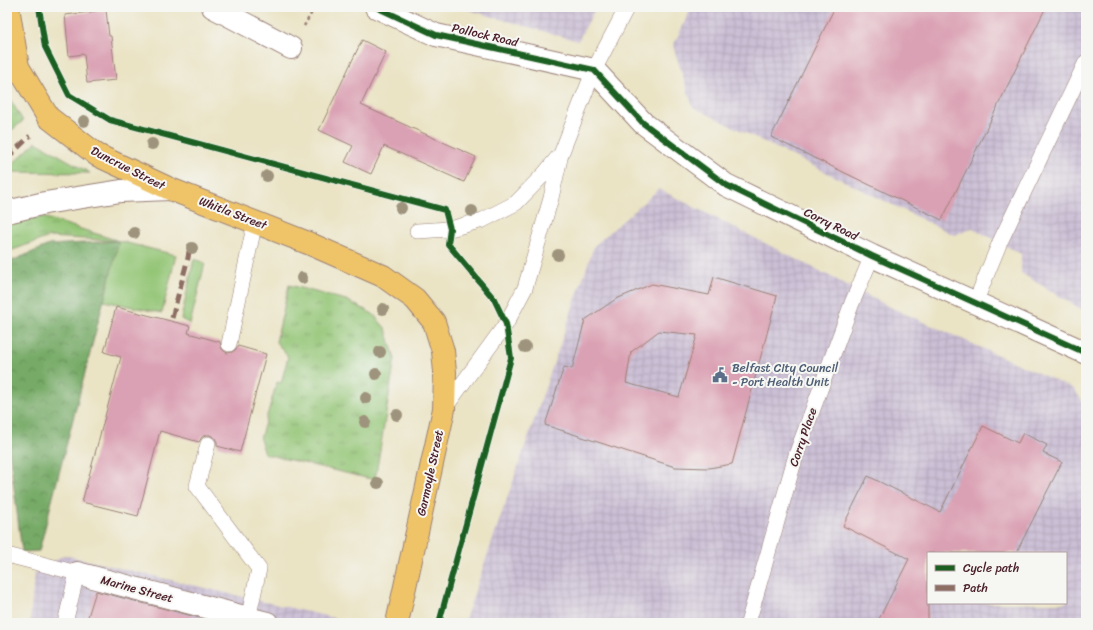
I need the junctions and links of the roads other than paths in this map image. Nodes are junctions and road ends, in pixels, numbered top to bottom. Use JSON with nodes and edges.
{"nodes":[{"id":1,"x":8,"y":7,"type":"edge"},
{"id":2,"x":213,"y":7,"type":"edge"},
{"id":3,"x":376,"y":7,"type":"edge"},
{"id":4,"x":627,"y":7,"type":"edge"},
{"id":5,"x":291,"y":48,"type":"dead end"},
{"id":6,"x":1086,"y":62,"type":"edge"},
{"id":7,"x":594,"y":70,"type":"junction"},
{"id":8,"x":561,"y":154,"type":"junction"},
{"id":9,"x":170,"y":189,"type":"junction"},
{"id":10,"x":7,"y":212,"type":"edge"},
{"id":11,"x":255,"y":222,"type":"junction"},
{"id":12,"x":416,"y":231,"type":"dead end"},
{"id":13,"x":872,"y":256,"type":"junction"},
{"id":14,"x":975,"y":303,"type":"junction"},
{"id":15,"x":434,"y":322,"type":"joint"},
{"id":16,"x":229,"y":344,"type":"dead end"},
{"id":17,"x":1086,"y":353,"type":"edge"},
{"id":18,"x":444,"y":409,"type":"junction"},
{"id":19,"x":208,"y":444,"type":"dead end"},
{"id":20,"x":7,"y":555,"type":"edge"},
{"id":21,"x":77,"y":573,"type":"junction"},
{"id":22,"x":257,"y":621,"type":"edge"},
{"id":23,"x":65,"y":623,"type":"edge"},
{"id":24,"x":397,"y":623,"type":"edge"},
{"id":25,"x":748,"y":623,"type":"edge"}],
"edges":[{"from":1,"to":9,"type":"main road","name":"Duncrue Street"},
{"from":2,"to":5,"type":"street"},
{"from":3,"to":7,"type":"street","name":"Pollock Road"},
{"from":4,"to":7,"type":"lane"},
{"from":6,"to":14,"type":"lane"},
{"from":7,"to":8,"type":"lane"},
{"from":7,"to":13,"type":"street","name":"Corry Road"},
{"from":8,"to":12,"type":"lane"},
{"from":8,"to":18,"type":"lane"},
{"from":9,"to":10,"type":"street","name":"Whitla Street"},
{"from":9,"to":11,"type":"main road","name":"Whitla Street"},
{"from":11,"to":15,"type":"main road","name":"Whitla Street"},
{"from":11,"to":16,"type":"lane"},
{"from":13,"to":14,"type":"street","name":"Corry Road"},
{"from":13,"to":25,"type":"lane","name":"Corry Place"},
{"from":14,"to":17,"type":"street","name":"Corry Road"},
{"from":15,"to":18,"type":"main road","name":"Garmoyle Street"},
{"from":18,"to":24,"type":"main road","name":"Garmoyle Street"},
{"from":19,"to":22,"type":"lane"},
{"from":20,"to":21,"type":"lane","name":"Marine Street"},
{"from":21,"to":22,"type":"street","name":"Marine Street"},
{"from":21,"to":23,"type":"lane"}]}
